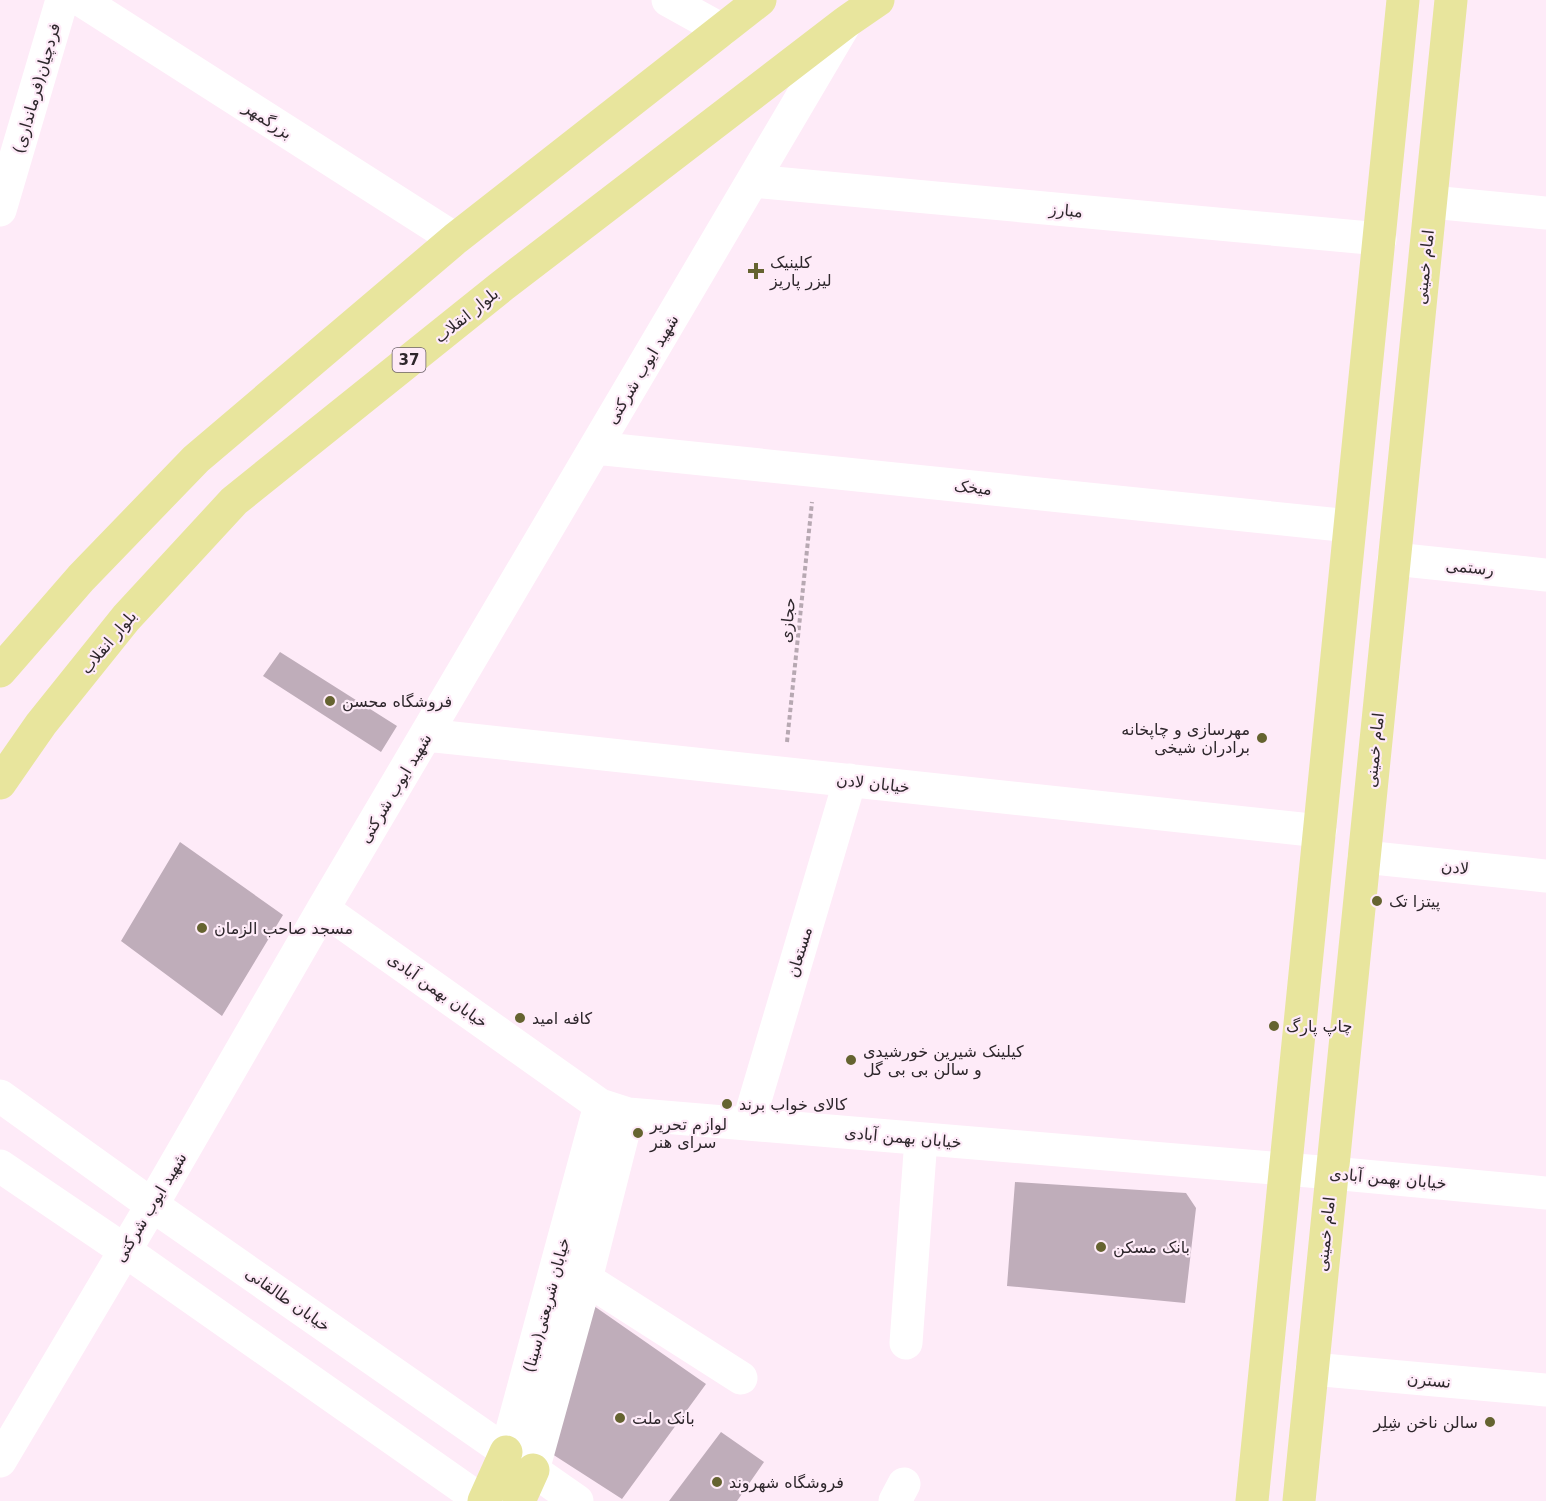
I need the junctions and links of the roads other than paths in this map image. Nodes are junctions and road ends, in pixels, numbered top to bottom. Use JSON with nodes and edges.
{"nodes":[{"id":1,"x":62,"y":0,"type":"edge"},
{"id":2,"x":81,"y":0,"type":"edge"},
{"id":3,"x":760,"y":0,"type":"edge"},
{"id":4,"x":878,"y":0,"type":"edge"},
{"id":5,"x":1403,"y":0,"type":"edge"},
{"id":6,"x":1451,"y":0,"type":"edge"},
{"id":7,"x":689,"y":8,"type":"edge"},
{"id":8,"x":846,"y":22,"type":"junction"},
{"id":9,"x":753,"y":181,"type":"junction"},
{"id":10,"x":1431,"y":202,"type":"junction"},
{"id":11,"x":0,"y":210,"type":"edge"},
{"id":12,"x":1546,"y":213,"type":"edge"},
{"id":13,"x":455,"y":239,"type":"junction"},
{"id":14,"x":1380,"y":239,"type":"junction"},
{"id":15,"x":595,"y":447,"type":"junction"},
{"id":16,"x":1350,"y":526,"type":"junction"},
{"id":17,"x":1394,"y":559,"type":"junction"},
{"id":18,"x":1546,"y":575,"type":"edge"},
{"id":19,"x":0,"y":670,"type":"edge"},
{"id":20,"x":426,"y":735,"type":"junction"},
{"id":21,"x":850,"y":780,"type":"junction"},
{"id":22,"x":0,"y":783,"type":"edge"},
{"id":23,"x":1320,"y":831,"type":"junction"},
{"id":24,"x":1364,"y":857,"type":"junction"},
{"id":25,"x":1546,"y":876,"type":"edge"},
{"id":26,"x":323,"y":909,"type":"junction"},
{"id":27,"x":0,"y":1096,"type":"edge"},
{"id":28,"x":614,"y":1110,"type":"junction"},
{"id":29,"x":748,"y":1124,"type":"junction"},
{"id":30,"x":921,"y":1139,"type":"junction"},
{"id":31,"x":0,"y":1166,"type":"edge"},
{"id":32,"x":1286,"y":1170,"type":"junction"},
{"id":33,"x":1332,"y":1173,"type":"junction"},
{"id":34,"x":1546,"y":1193,"type":"edge"},
{"id":35,"x":152,"y":1205,"type":"junction"},
{"id":36,"x":124,"y":1250,"type":"junction"},
{"id":37,"x":586,"y":1279,"type":"junction"},
{"id":38,"x":906,"y":1343,"type":"dead end"},
{"id":39,"x":1312,"y":1370,"type":"junction"},
{"id":40,"x":741,"y":1378,"type":"dead end"},
{"id":41,"x":1546,"y":1390,"type":"edge"},
{"id":42,"x":0,"y":1461,"type":"edge"},
{"id":43,"x":519,"y":1461,"type":"junction"},
{"id":44,"x":483,"y":1501,"type":"edge"},
{"id":45,"x":519,"y":1501,"type":"edge"},
{"id":46,"x":577,"y":1501,"type":"edge"},
{"id":47,"x":1252,"y":1501,"type":"edge"},
{"id":48,"x":1299,"y":1501,"type":"edge"}],
"edges":[{"from":1,"to":11,"type":"street","name":"فردچیان(فرمانداری)"},
{"from":2,"to":13,"type":"street","name":"بزرگمهر"},
{"from":3,"to":7,"type":"main road"},
{"from":4,"to":8,"type":"main road","name":"بلوار انقلاب","number":"37"},
{"from":5,"to":14,"type":"main road"},
{"from":6,"to":10,"type":"main road","name":"امام خمینی"},
{"from":7,"to":13,"type":"main road"},
{"from":8,"to":9,"type":"street","name":"شهید ایوب شرکتی"},
{"from":8,"to":22,"type":"main road","name":"بلوار انقلاب","number":"37"},
{"from":9,"to":14,"type":"street","name":"مبارز"},
{"from":9,"to":15,"type":"street","name":"شهید ایوب شرکتی"},
{"from":10,"to":12,"type":"street"},
{"from":10,"to":17,"type":"main road","name":"امام خمینی"},
{"from":13,"to":19,"type":"main road"},
{"from":14,"to":16,"type":"main road"},
{"from":15,"to":16,"type":"street","name":"میخک"},
{"from":15,"to":20,"type":"street","name":"شهید ایوب شرکتی"},
{"from":16,"to":23,"type":"main road"},
{"from":17,"to":18,"type":"street","name":"رستمی"},
{"from":17,"to":24,"type":"main road","name":"امام خمینی"},
{"from":20,"to":21,"type":"street","name":"خیابان لادن"},
{"from":20,"to":26,"type":"street","name":"شهید ایوب شرکتی"},
{"from":21,"to":23,"type":"street","name":"خیابان لادن"},
{"from":21,"to":29,"type":"street","name":"مستعان"},
{"from":23,"to":32,"type":"main road"},
{"from":24,"to":25,"type":"street","name":"لادن"},
{"from":24,"to":33,"type":"main road","name":"امام خمینی"},
{"from":26,"to":28,"type":"street","name":"خیابان بهمن آبادی"},
{"from":26,"to":35,"type":"street","name":"شهید ایوب شرکتی"},
{"from":27,"to":35,"type":"street","name":"خیابان طالقانی"},
{"from":28,"to":29,"type":"street","name":"خیابان بهمن آبادی"},
{"from":28,"to":37,"type":"street","name":"خیابان شریعتی(سینا)"},
{"from":28,"to":43,"type":"street","name":"خیابان شریعتی(سینا)"},
{"from":29,"to":30,"type":"street","name":"خیابان بهمن آبادی"},
{"from":30,"to":32,"type":"street","name":"خیابان بهمن آبادی"},
{"from":30,"to":38,"type":"street"},
{"from":31,"to":36,"type":"street"},
{"from":32,"to":33,"type":"street","name":"خیابان بهمن آبادی"},
{"from":32,"to":47,"type":"main road"},
{"from":33,"to":34,"type":"street","name":"خیابان بهمن آبادی"},
{"from":33,"to":39,"type":"main road","name":"امام خمینی"},
{"from":35,"to":36,"type":"street","name":"شهید ایوب شرکتی"},
{"from":35,"to":43,"type":"street","name":"خیابان طالقانی"},
{"from":36,"to":42,"type":"street","name":"شهید ایوب شرکتی"},
{"from":36,"to":44,"type":"street"},
{"from":37,"to":40,"type":"street"},
{"from":37,"to":43,"type":"street","name":"خیابان شریعتی(سینا)"},
{"from":39,"to":41,"type":"street","name":"نسترن"},
{"from":39,"to":48,"type":"main road","name":"امام خمینی"},
{"from":43,"to":44,"type":"main road","name":"خیابان شریعتی(سینا)"},
{"from":43,"to":45,"type":"main road","name":"خیابان شریعتی(سینا)"},
{"from":43,"to":46,"type":"street","name":"خیابان طالقانی"}]}
